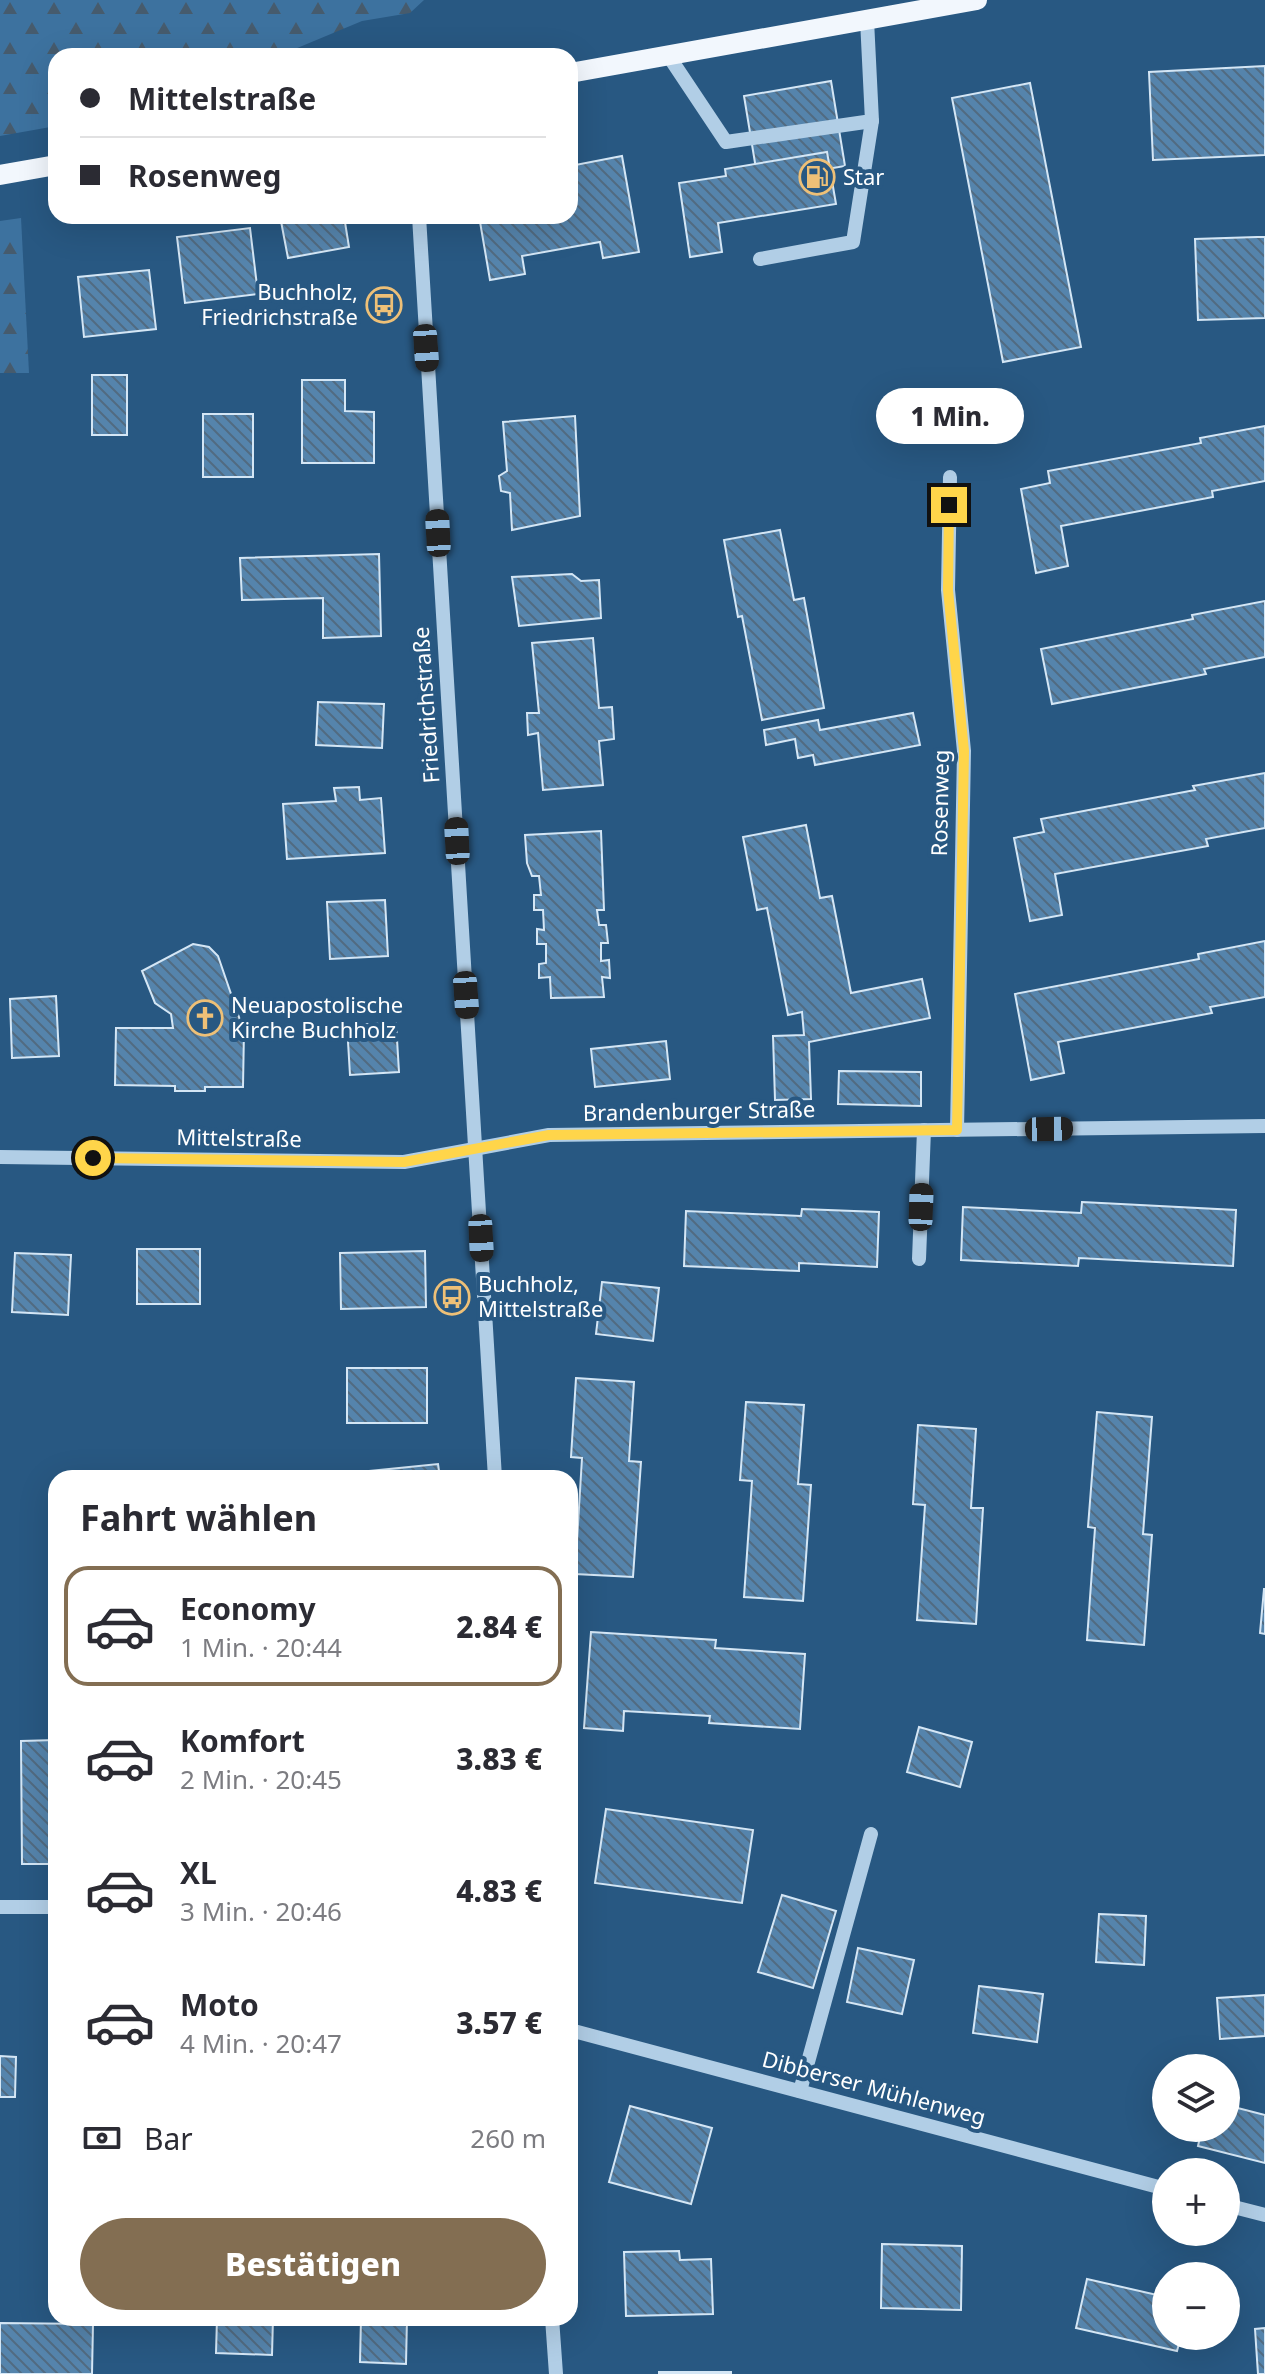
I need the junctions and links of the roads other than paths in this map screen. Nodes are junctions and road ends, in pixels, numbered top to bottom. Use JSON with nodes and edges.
{"nodes":[{"id":1,"x":977,"y":0,"type":"edge"},
{"id":2,"x":904,"y":6,"type":"edge"},
{"id":3,"x":867,"y":20,"type":"junction"},
{"id":4,"x":668,"y":55,"type":"junction"},
{"id":5,"x":578,"y":72,"type":"edge"},
{"id":6,"x":872,"y":121,"type":"junction"},
{"id":7,"x":48,"y":166,"type":"edge"},
{"id":8,"x":0,"y":175,"type":"edge"},
{"id":9,"x":419,"y":224,"type":"edge"},
{"id":10,"x":760,"y":259,"type":"dead end"},
{"id":11,"x":950,"y":477,"type":"dead end"},
{"id":12,"x":1265,"y":1126,"type":"edge"},
{"id":13,"x":924,"y":1130,"type":"junction"},
{"id":14,"x":957,"y":1130,"type":"junction"},
{"id":15,"x":476,"y":1149,"type":"junction"},
{"id":16,"x":0,"y":1157,"type":"edge"},
{"id":17,"x":919,"y":1259,"type":"dead end"},
{"id":18,"x":495,"y":1470,"type":"edge"},
{"id":19,"x":871,"y":1834,"type":"dead end"},
{"id":20,"x":0,"y":1907,"type":"edge"},
{"id":21,"x":48,"y":1907,"type":"edge"},
{"id":22,"x":578,"y":2032,"type":"edge"},
{"id":23,"x":800,"y":2091,"type":"junction"},
{"id":24,"x":1152,"y":2185,"type":"edge"},
{"id":25,"x":1240,"y":2209,"type":"edge"},
{"id":26,"x":1265,"y":2215,"type":"edge"},
{"id":27,"x":553,"y":2326,"type":"edge"},
{"id":28,"x":556,"y":2374,"type":"edge"}],
"edges":[{"from":1,"to":2,"type":"main road"},
{"from":2,"to":3,"type":"main road"},
{"from":3,"to":4,"type":"main road"},
{"from":3,"to":6,"type":"street"},
{"from":4,"to":5,"type":"main road"},
{"from":4,"to":6,"type":"street"},
{"from":6,"to":10,"type":"street"},
{"from":7,"to":8,"type":"main road"},
{"from":9,"to":15,"type":"street","name":"Friedrichstraße"},
{"from":11,"to":14,"type":"street","name":"Rosenweg"},
{"from":12,"to":14,"type":"street","name":"Brandenburger Straße"},
{"from":13,"to":14,"type":"street","name":"Brandenburger Straße"},
{"from":13,"to":15,"type":"street","name":"Brandenburger Straße"},
{"from":13,"to":17,"type":"street"},
{"from":15,"to":16,"type":"street","name":"Mittelstraße"},
{"from":15,"to":18,"type":"street","name":"Friedrichstraße"},
{"from":19,"to":23,"type":"street"},
{"from":20,"to":21,"type":"street"},
{"from":22,"to":23,"type":"street","name":"Dibberser Mühlenweg"},
{"from":23,"to":24,"type":"street","name":"Dibberser Mühlenweg"},
{"from":25,"to":26,"type":"street"},
{"from":27,"to":28,"type":"street"}]}
